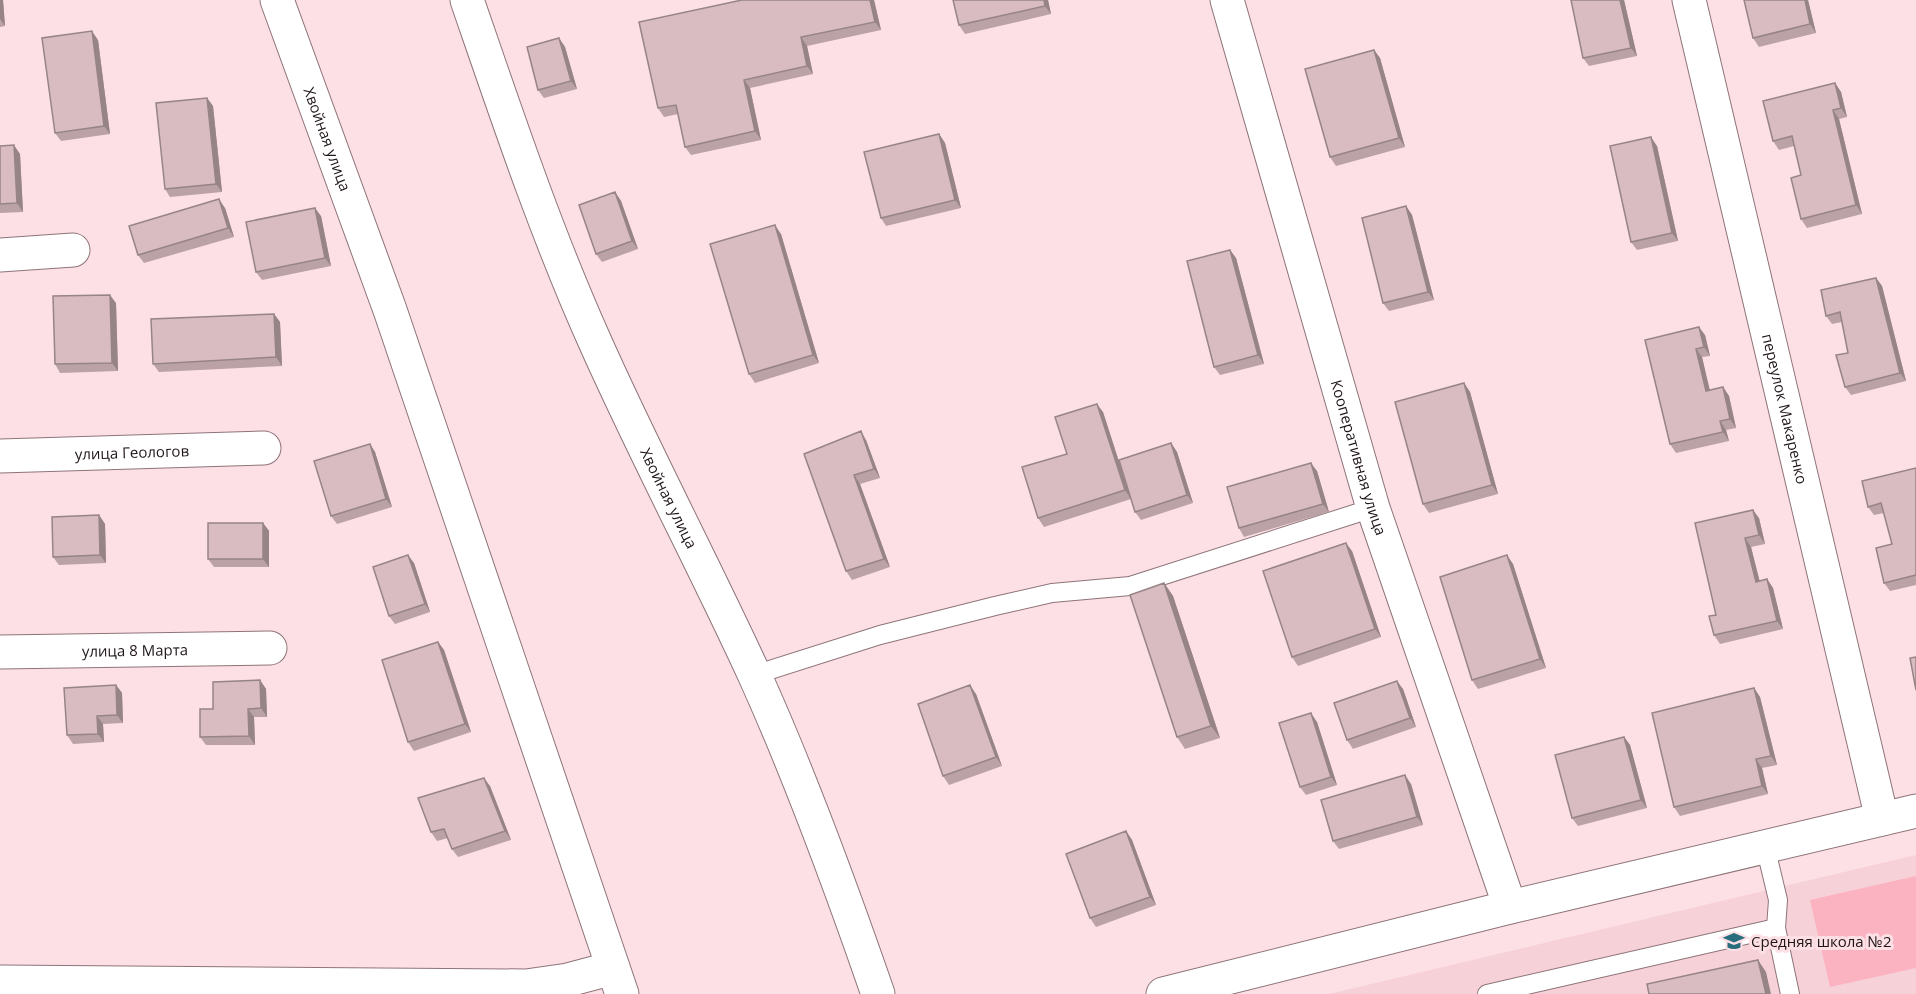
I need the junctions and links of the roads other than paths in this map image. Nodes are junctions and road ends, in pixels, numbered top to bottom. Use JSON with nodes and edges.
{"nodes":[{"id":1,"x":277,"y":0,"type":"edge"},
{"id":2,"x":467,"y":0,"type":"edge"},
{"id":3,"x":1227,"y":0,"type":"edge"},
{"id":4,"x":1689,"y":0,"type":"edge"},
{"id":5,"x":73,"y":250,"type":"dead end"},
{"id":6,"x":0,"y":255,"type":"edge"},
{"id":7,"x":264,"y":448,"type":"dead end"},
{"id":8,"x":0,"y":456,"type":"edge"},
{"id":9,"x":1373,"y":508,"type":"junction"},
{"id":10,"x":270,"y":648,"type":"dead end"},
{"id":11,"x":0,"y":652,"type":"edge"},
{"id":12,"x":754,"y":675,"type":"junction"},
{"id":13,"x":1916,"y":811,"type":"edge"},
{"id":14,"x":1882,"y":819,"type":"junction"},
{"id":15,"x":1765,"y":846,"type":"junction"},
{"id":16,"x":1510,"y":907,"type":"junction"},
{"id":17,"x":1776,"y":928,"type":"junction"},
{"id":18,"x":617,"y":981,"type":"edge"},
{"id":19,"x":0,"y":982,"type":"edge"},
{"id":20,"x":878,"y":994,"type":"edge"},
{"id":21,"x":1163,"y":994,"type":"edge"},
{"id":22,"x":1487,"y":994,"type":"edge"},
{"id":23,"x":1790,"y":994,"type":"edge"}],
"edges":[{"from":1,"to":18,"type":"street","name":"Хвойная улица"},
{"from":2,"to":12,"type":"street","name":"Хвойная улица"},
{"from":3,"to":9,"type":"street","name":"Кооперативная улица"},
{"from":4,"to":14,"type":"street","name":"переулок Макаренко"},
{"from":5,"to":6,"type":"street"},
{"from":7,"to":8,"type":"street","name":"улица Геологов"},
{"from":9,"to":12,"type":"lane"},
{"from":9,"to":16,"type":"street","name":"Кооперативная улица"},
{"from":10,"to":11,"type":"street","name":"улица 8 Марта"},
{"from":12,"to":20,"type":"street","name":"Хвойная улица"},
{"from":13,"to":14,"type":"street"},
{"from":14,"to":15,"type":"street"},
{"from":15,"to":16,"type":"street"},
{"from":15,"to":17,"type":"lane"},
{"from":16,"to":21,"type":"street"},
{"from":17,"to":22,"type":"lane"},
{"from":17,"to":23,"type":"lane"},
{"from":18,"to":19,"type":"street"}]}
